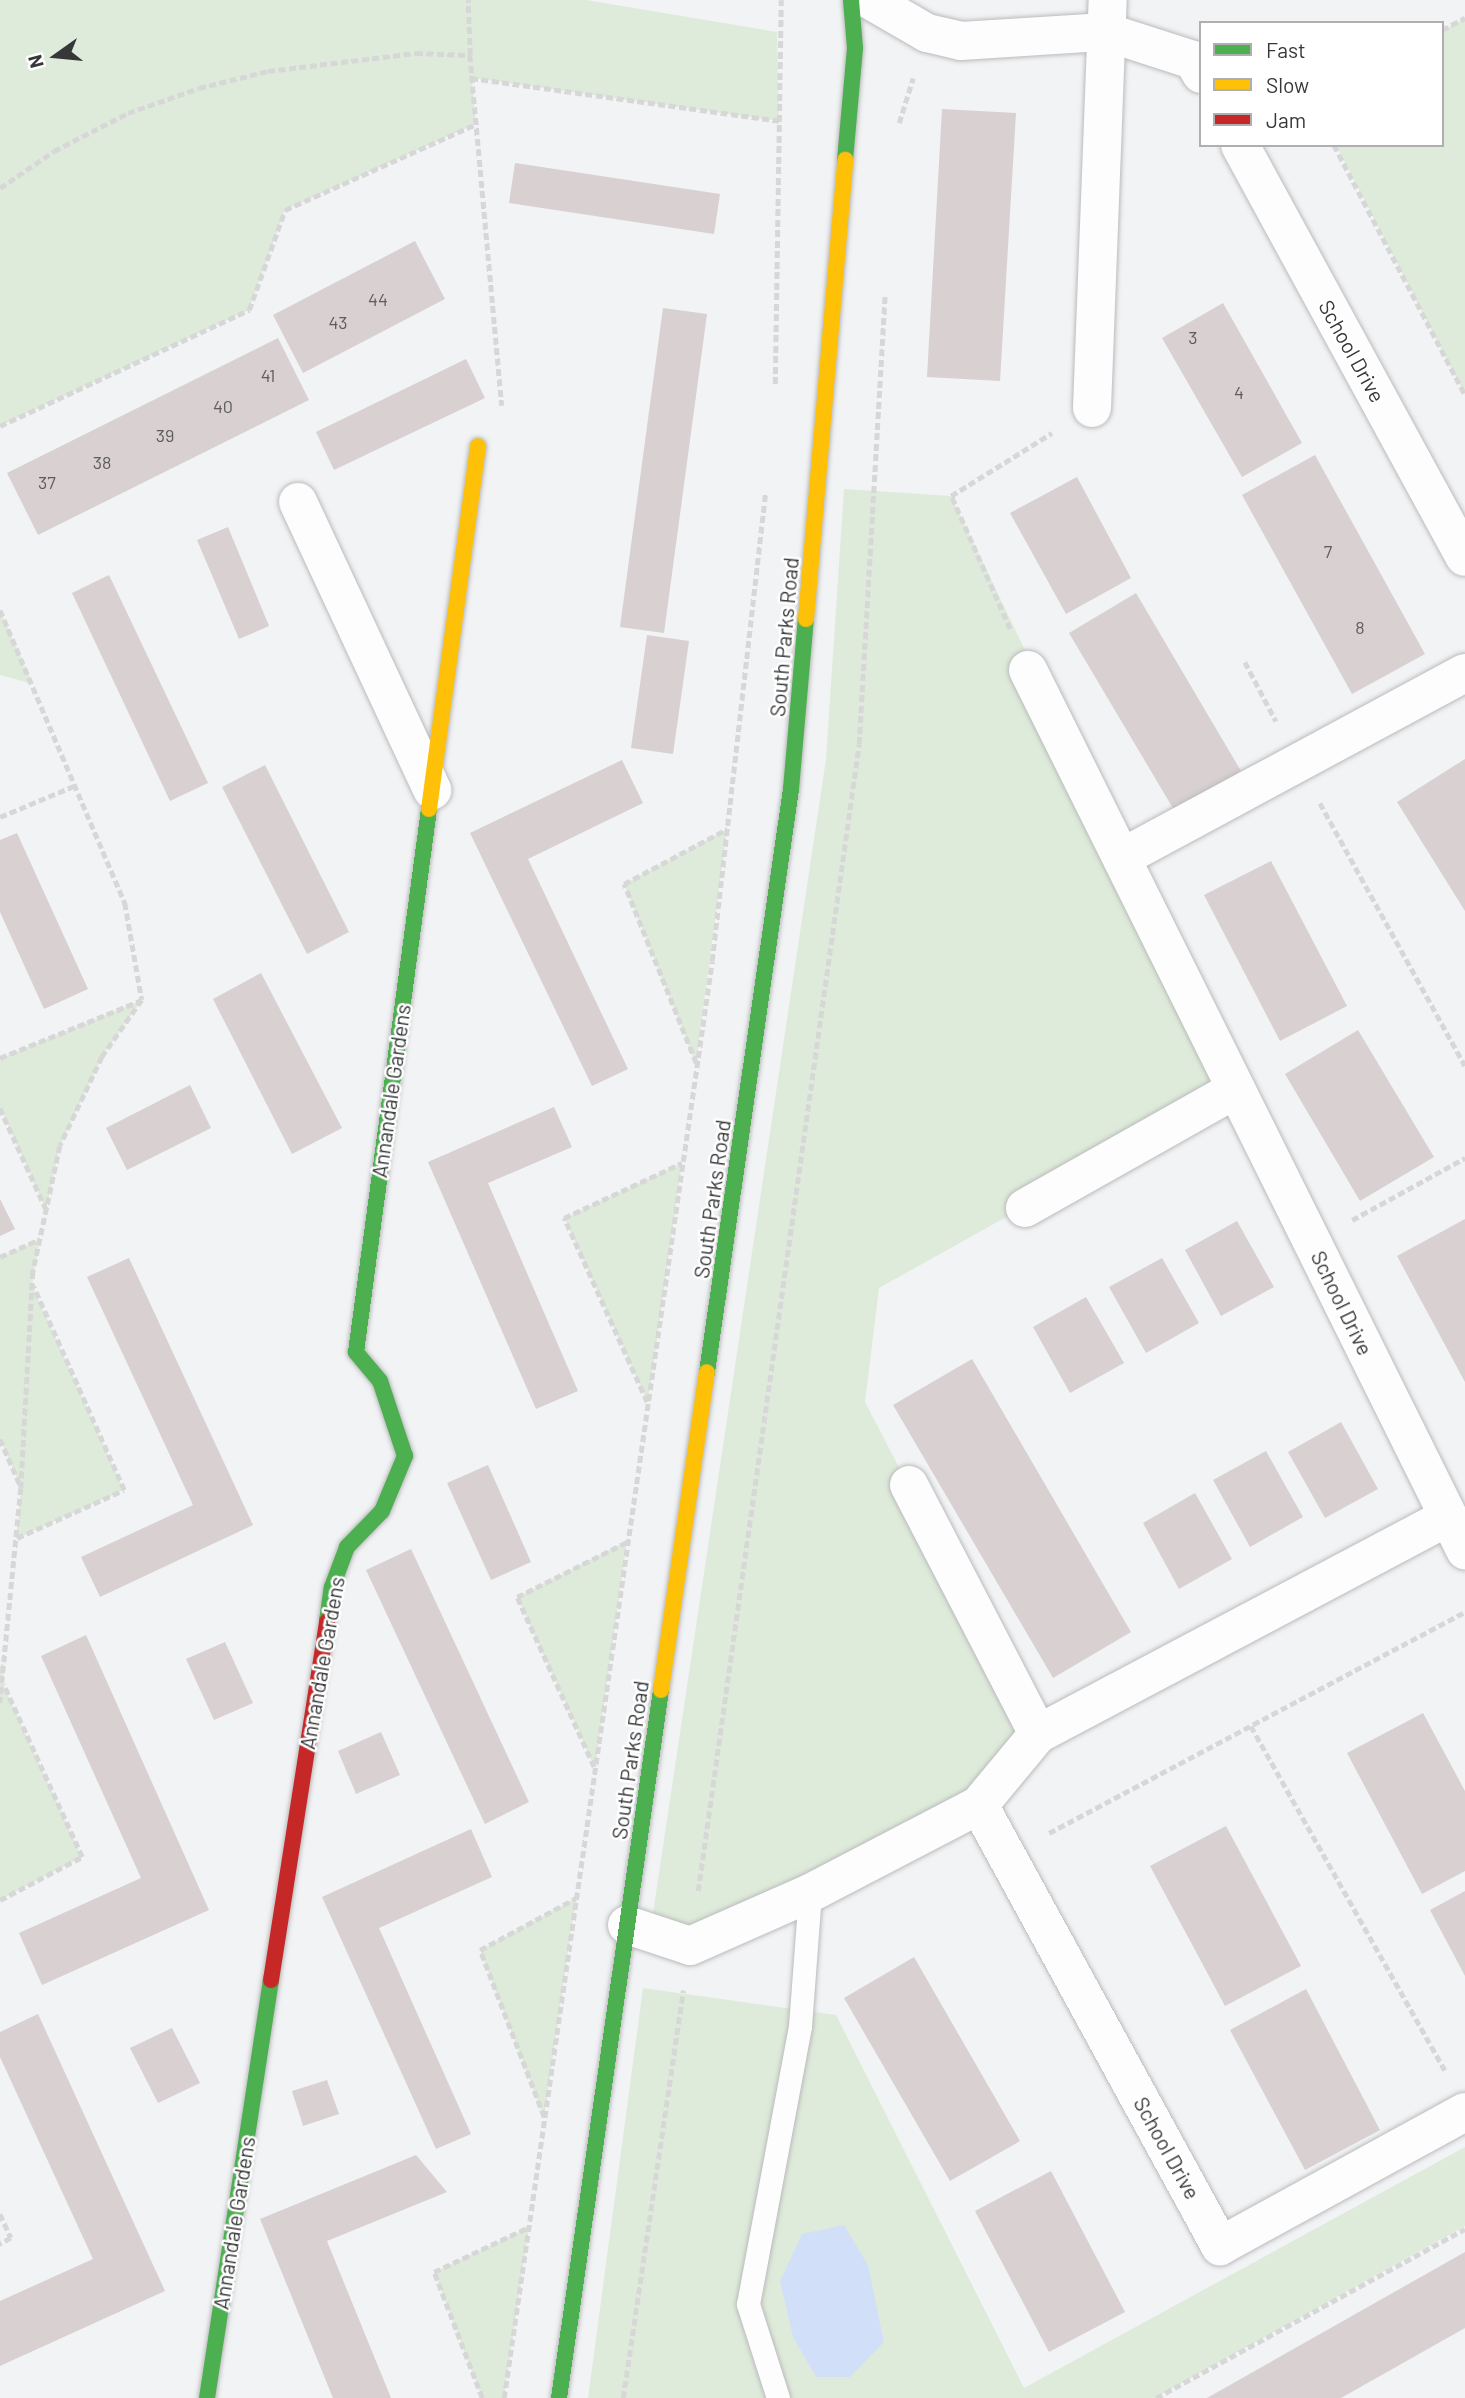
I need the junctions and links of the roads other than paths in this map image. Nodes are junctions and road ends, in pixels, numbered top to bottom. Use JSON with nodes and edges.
{"nodes":[{"id":1,"x":851,"y":0,"type":"edge"},
{"id":2,"x":870,"y":0,"type":"edge"},
{"id":3,"x":1107,"y":16,"type":"edge"},
{"id":4,"x":1199,"y":70,"type":"edge"},
{"id":5,"x":1241,"y":147,"type":"edge"},
{"id":6,"x":1091,"y":408,"type":"road end"},
{"id":7,"x":478,"y":446,"type":"road end"},
{"id":8,"x":298,"y":502,"type":"dead end"},
{"id":9,"x":1465,"y":557,"type":"edge"},
{"id":10,"x":1028,"y":670,"type":"road end"},
{"id":11,"x":1465,"y":673,"type":"edge"},
{"id":12,"x":432,"y":790,"type":"junction"},
{"id":13,"x":1123,"y":857,"type":"junction"},
{"id":14,"x":1236,"y":1089,"type":"junction"},
{"id":15,"x":1026,"y":1208,"type":"dead end"},
{"id":16,"x":909,"y":1485,"type":"dead end"},
{"id":17,"x":1456,"y":1533,"type":"edge"},
{"id":18,"x":1038,"y":1734,"type":"junction"},
{"id":19,"x":979,"y":1805,"type":"junction"},
{"id":20,"x":810,"y":1893,"type":"junction"},
{"id":21,"x":627,"y":1925,"type":"junction"},
{"id":22,"x":1458,"y":2097,"type":"edge"},
{"id":23,"x":207,"y":2398,"type":"edge"},
{"id":24,"x":559,"y":2398,"type":"edge"},
{"id":25,"x":778,"y":2398,"type":"edge"}],
"edges":[{"from":1,"to":21,"type":"street","name":"South Parks Road"},
{"from":2,"to":3,"type":"street"},
{"from":3,"to":4,"type":"street"},
{"from":3,"to":6,"type":"street"},
{"from":5,"to":9,"type":"street","name":"School Drive"},
{"from":7,"to":12,"type":"street","name":"Annandale Gardens"},
{"from":8,"to":12,"type":"street"},
{"from":10,"to":13,"type":"street","name":"School Drive"},
{"from":11,"to":13,"type":"street"},
{"from":12,"to":23,"type":"street","name":"Annandale Gardens"},
{"from":13,"to":14,"type":"street","name":"School Drive"},
{"from":14,"to":15,"type":"street"},
{"from":14,"to":17,"type":"street","name":"School Drive"},
{"from":16,"to":18,"type":"street"},
{"from":17,"to":18,"type":"street","name":"School Drive"},
{"from":18,"to":19,"type":"street","name":"School Drive"},
{"from":19,"to":20,"type":"street","name":"School Drive"},
{"from":19,"to":22,"type":"street","name":"School Drive"},
{"from":20,"to":21,"type":"street","name":"School Drive"},
{"from":20,"to":25,"type":"lane"},
{"from":21,"to":24,"type":"street","name":"South Parks Road"}]}
